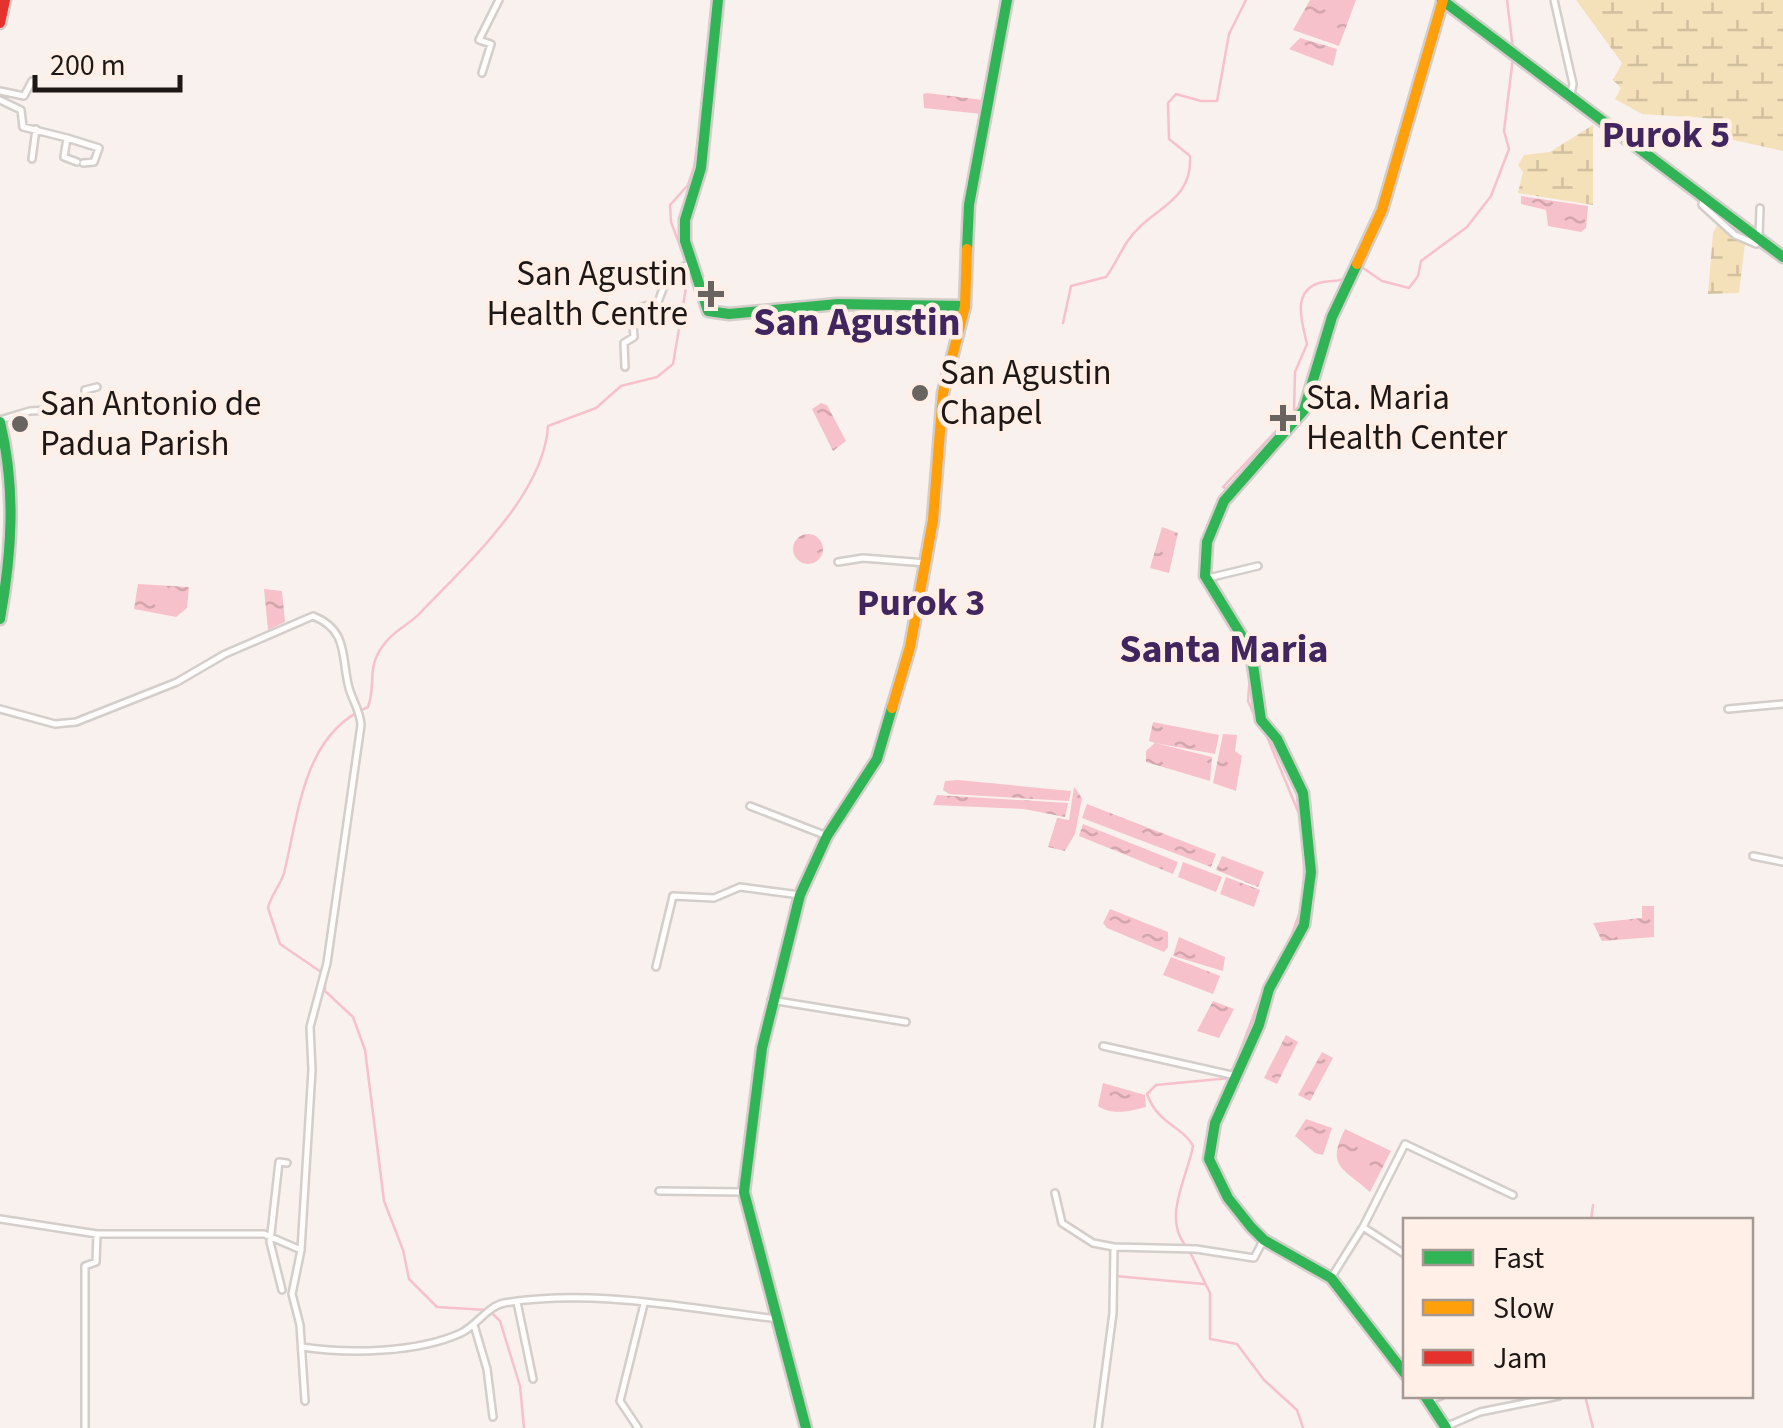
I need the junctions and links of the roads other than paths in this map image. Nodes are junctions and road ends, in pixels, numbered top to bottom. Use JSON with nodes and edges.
{"nodes":[{"id":1,"x":5,"y":0,"type":"edge"},
{"id":2,"x":500,"y":0,"type":"edge"},
{"id":3,"x":718,"y":0,"type":"edge"},
{"id":4,"x":1007,"y":0,"type":"edge"},
{"id":5,"x":1442,"y":0,"type":"edge"},
{"id":6,"x":1554,"y":0,"type":"edge"},
{"id":7,"x":0,"y":23,"type":"edge"},
{"id":8,"x":482,"y":73,"type":"dead end"},
{"id":9,"x":32,"y":81,"type":"dead end"},
{"id":10,"x":0,"y":90,"type":"edge"},
{"id":11,"x":1570,"y":97,"type":"junction"},
{"id":12,"x":1,"y":100,"type":"edge"},
{"id":13,"x":0,"y":112,"type":"edge"},
{"id":14,"x":36,"y":129,"type":"junction"},
{"id":15,"x":67,"y":138,"type":"junction"},
{"id":16,"x":32,"y":159,"type":"dead end"},
{"id":17,"x":1704,"y":196,"type":"junction"},
{"id":18,"x":1760,"y":208,"type":"dead end"},
{"id":19,"x":1750,"y":232,"type":"junction"},
{"id":20,"x":1783,"y":260,"type":"edge"},
{"id":21,"x":688,"y":265,"type":"junction"},
{"id":22,"x":965,"y":306,"type":"junction"},
{"id":23,"x":625,"y":366,"type":"dead end"},
{"id":24,"x":97,"y":387,"type":"dead end"},
{"id":25,"x":0,"y":421,"type":"edge"},
{"id":26,"x":838,"y":562,"type":"dead end"},
{"id":27,"x":926,"y":563,"type":"junction"},
{"id":28,"x":1258,"y":566,"type":"dead end"},
{"id":29,"x":1206,"y":578,"type":"junction"},
{"id":30,"x":0,"y":619,"type":"edge"},
{"id":31,"x":1783,"y":704,"type":"edge"},
{"id":32,"x":0,"y":709,"type":"edge"},
{"id":33,"x":1728,"y":709,"type":"dead end"},
{"id":34,"x":750,"y":806,"type":"dead end"},
{"id":35,"x":827,"y":836,"type":"junction"},
{"id":36,"x":1753,"y":856,"type":"dead end"},
{"id":37,"x":1783,"y":862,"type":"edge"},
{"id":38,"x":800,"y":894,"type":"junction"},
{"id":39,"x":656,"y":967,"type":"dead end"},
{"id":40,"x":771,"y":1000,"type":"junction"},
{"id":41,"x":906,"y":1022,"type":"dead end"},
{"id":42,"x":1103,"y":1046,"type":"dead end"},
{"id":43,"x":1230,"y":1074,"type":"junction"},
{"id":44,"x":287,"y":1164,"type":"dead end"},
{"id":45,"x":660,"y":1192,"type":"dead end"},
{"id":46,"x":744,"y":1192,"type":"junction"},
{"id":47,"x":1055,"y":1192,"type":"dead end"},
{"id":48,"x":1513,"y":1194,"type":"dead end"},
{"id":49,"x":0,"y":1219,"type":"edge"},
{"id":50,"x":1363,"y":1226,"type":"junction"},
{"id":51,"x":97,"y":1234,"type":"junction"},
{"id":52,"x":274,"y":1237,"type":"junction"},
{"id":53,"x":1264,"y":1240,"type":"junction"},
{"id":54,"x":1114,"y":1247,"type":"junction"},
{"id":55,"x":301,"y":1250,"type":"junction"},
{"id":56,"x":1403,"y":1253,"type":"edge"},
{"id":57,"x":1331,"y":1278,"type":"junction"},
{"id":58,"x":282,"y":1290,"type":"dead end"},
{"id":59,"x":517,"y":1302,"type":"junction"},
{"id":60,"x":644,"y":1304,"type":"junction"},
{"id":61,"x":780,"y":1320,"type":"junction"},
{"id":62,"x":474,"y":1326,"type":"junction"},
{"id":63,"x":302,"y":1347,"type":"junction"},
{"id":64,"x":1403,"y":1369,"type":"edge"},
{"id":65,"x":533,"y":1380,"type":"dead end"},
{"id":66,"x":1427,"y":1398,"type":"edge"},
{"id":67,"x":1548,"y":1398,"type":"edge"},
{"id":68,"x":305,"y":1401,"type":"dead end"},
{"id":69,"x":493,"y":1417,"type":"dead end"},
{"id":70,"x":1445,"y":1427,"type":"edge"},
{"id":71,"x":85,"y":1428,"type":"edge"},
{"id":72,"x":638,"y":1428,"type":"edge"},
{"id":73,"x":806,"y":1428,"type":"edge"},
{"id":74,"x":1098,"y":1428,"type":"edge"}],
"edges":[{"from":1,"to":7,"type":"main road"},
{"from":2,"to":8,"type":"street"},
{"from":3,"to":21,"type":"main road"},
{"from":4,"to":22,"type":"main road"},
{"from":5,"to":11,"type":"main road"},
{"from":5,"to":29,"type":"main road"},
{"from":6,"to":11,"type":"street"},
{"from":9,"to":10,"type":"street"},
{"from":11,"to":17,"type":"main road"},
{"from":12,"to":13,"type":"street"},
{"from":12,"to":14,"type":"street"},
{"from":14,"to":15,"type":"street"},
{"from":14,"to":16,"type":"street"},
{"from":15,"to":15,"type":"street"},
{"from":17,"to":19,"type":"main road"},
{"from":17,"to":20,"type":"street"},
{"from":18,"to":19,"type":"street"},
{"from":19,"to":20,"type":"main road"},
{"from":21,"to":22,"type":"main road"},
{"from":21,"to":23,"type":"street"},
{"from":22,"to":27,"type":"main road"},
{"from":24,"to":25,"type":"street"},
{"from":25,"to":30,"type":"main road"},
{"from":26,"to":27,"type":"street"},
{"from":27,"to":35,"type":"main road"},
{"from":28,"to":29,"type":"street"},
{"from":29,"to":43,"type":"main road"},
{"from":31,"to":33,"type":"street"},
{"from":32,"to":55,"type":"street"},
{"from":34,"to":35,"type":"street"},
{"from":35,"to":38,"type":"main road"},
{"from":36,"to":37,"type":"street"},
{"from":38,"to":39,"type":"street"},
{"from":38,"to":40,"type":"main road"},
{"from":40,"to":41,"type":"street"},
{"from":40,"to":46,"type":"main road"},
{"from":42,"to":43,"type":"street"},
{"from":43,"to":53,"type":"main road"},
{"from":44,"to":52,"type":"street"},
{"from":45,"to":46,"type":"street"},
{"from":46,"to":61,"type":"main road"},
{"from":47,"to":54,"type":"street"},
{"from":48,"to":50,"type":"street"},
{"from":49,"to":51,"type":"street"},
{"from":50,"to":56,"type":"street"},
{"from":50,"to":57,"type":"street"},
{"from":51,"to":52,"type":"street"},
{"from":51,"to":71,"type":"street"},
{"from":52,"to":55,"type":"street"},
{"from":52,"to":58,"type":"street"},
{"from":53,"to":54,"type":"street"},
{"from":53,"to":57,"type":"main road"},
{"from":54,"to":74,"type":"street"},
{"from":55,"to":63,"type":"street"},
{"from":57,"to":64,"type":"main road"},
{"from":59,"to":60,"type":"street"},
{"from":59,"to":62,"type":"street"},
{"from":59,"to":65,"type":"street"},
{"from":60,"to":61,"type":"street"},
{"from":60,"to":72,"type":"street"},
{"from":61,"to":73,"type":"main road"},
{"from":62,"to":63,"type":"street"},
{"from":62,"to":69,"type":"street"},
{"from":63,"to":68,"type":"street"},
{"from":66,"to":70,"type":"main road"},
{"from":67,"to":70,"type":"street"}]}
